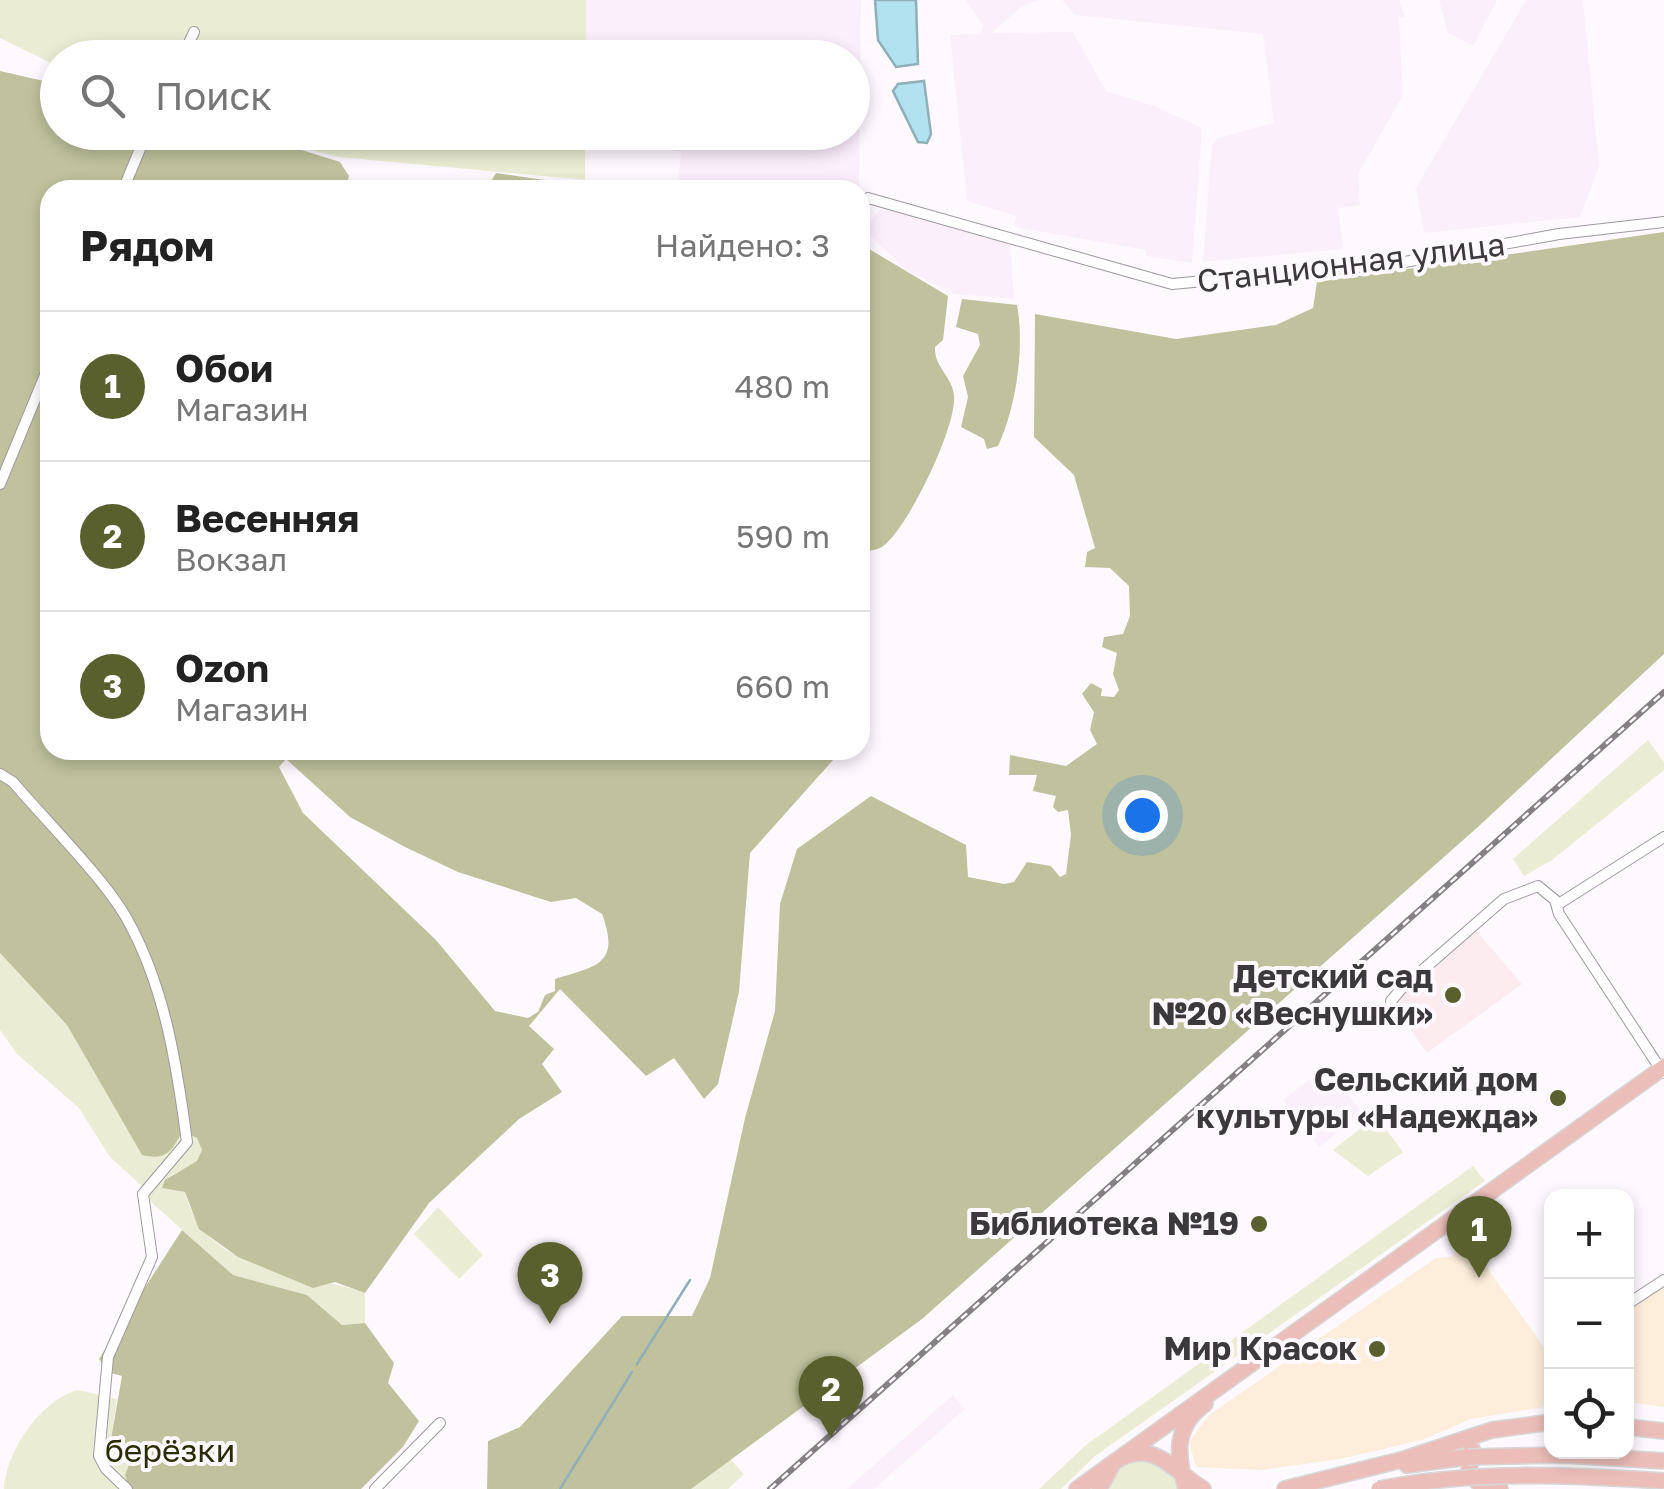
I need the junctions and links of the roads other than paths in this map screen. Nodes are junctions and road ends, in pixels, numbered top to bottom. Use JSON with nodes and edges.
{"nodes":[{"id":1,"x":194,"y":32,"type":"dead end"},
{"id":2,"x":190,"y":40,"type":"edge"},
{"id":3,"x":140,"y":150,"type":"edge"},
{"id":4,"x":127,"y":180,"type":"edge"},
{"id":5,"x":870,"y":199,"type":"edge"},
{"id":6,"x":1664,"y":222,"type":"edge"},
{"id":7,"x":40,"y":387,"type":"edge"},
{"id":8,"x":0,"y":484,"type":"edge"},
{"id":9,"x":0,"y":774,"type":"edge"},
{"id":10,"x":1664,"y":837,"type":"edge"},
{"id":11,"x":1557,"y":905,"type":"junction"},
{"id":12,"x":1394,"y":1021,"type":"dead end"},
{"id":13,"x":1663,"y":1072,"type":"edge"},
{"id":14,"x":1664,"y":1280,"type":"edge"},
{"id":15,"x":1634,"y":1299,"type":"edge"},
{"id":16,"x":440,"y":1424,"type":"dead end"},
{"id":17,"x":1544,"y":1427,"type":"edge"},
{"id":18,"x":1544,"y":1428,"type":"edge"},
{"id":19,"x":1634,"y":1428,"type":"edge"},
{"id":20,"x":1664,"y":1431,"type":"edge"},
{"id":21,"x":1114,"y":1462,"type":"junction"},
{"id":22,"x":1664,"y":1462,"type":"edge"},
{"id":23,"x":1179,"y":1472,"type":"junction"},
{"id":24,"x":1664,"y":1481,"type":"edge"},
{"id":25,"x":128,"y":1489,"type":"edge"},
{"id":26,"x":375,"y":1489,"type":"edge"},
{"id":27,"x":1077,"y":1489,"type":"edge"},
{"id":28,"x":1099,"y":1489,"type":"edge"},
{"id":29,"x":1186,"y":1489,"type":"edge"},
{"id":30,"x":1203,"y":1489,"type":"edge"},
{"id":31,"x":1285,"y":1489,"type":"edge"},
{"id":32,"x":1310,"y":1489,"type":"edge"},
{"id":33,"x":1379,"y":1489,"type":"edge"},
{"id":34,"x":1500,"y":1489,"type":"edge"}],
"edges":[{"from":1,"to":2,"type":"street"},
{"from":3,"to":4,"type":"street"},
{"from":5,"to":6,"type":"street","name":"Станционная улица"},
{"from":7,"to":8,"type":"street"},
{"from":9,"to":25,"type":"street"},
{"from":10,"to":11,"type":"street"},
{"from":11,"to":12,"type":"street"},
{"from":11,"to":13,"type":"street"},
{"from":13,"to":21,"type":"main road"},
{"from":13,"to":23,"type":"main road"},
{"from":14,"to":15,"type":"street"},
{"from":16,"to":26,"type":"street"},
{"from":17,"to":31,"type":"main road"},
{"from":18,"to":34,"type":"main road"},
{"from":19,"to":20,"type":"main road"},
{"from":21,"to":23,"type":"main road"},
{"from":21,"to":27,"type":"main road"},
{"from":21,"to":28,"type":"main road"},
{"from":22,"to":32,"type":"main road","bridge":true},
{"from":23,"to":29,"type":"main road"},
{"from":23,"to":30,"type":"main road"},
{"from":24,"to":33,"type":"main road","bridge":true}]}
